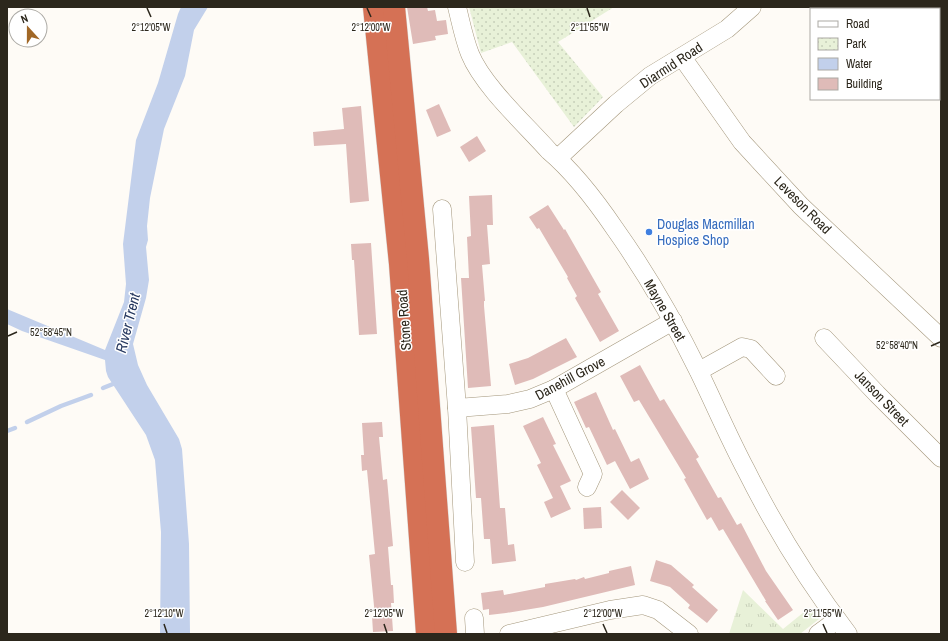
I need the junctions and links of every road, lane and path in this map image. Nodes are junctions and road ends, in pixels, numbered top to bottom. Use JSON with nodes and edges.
{"nodes":[{"id":1,"x":374,"y":7,"type":"edge"},
{"id":2,"x":394,"y":7,"type":"edge"},
{"id":3,"x":457,"y":7,"type":"edge"},
{"id":4,"x":752,"y":7,"type":"edge"},
{"id":5,"x":682,"y":57,"type":"junction"},
{"id":6,"x":558,"y":158,"type":"junction"},
{"id":7,"x":446,"y":214,"type":"dead end"},
{"id":8,"x":673,"y":321,"type":"junction"},
{"id":9,"x":824,"y":338,"type":"dead end"},
{"id":10,"x":941,"y":338,"type":"edge"},
{"id":11,"x":699,"y":371,"type":"junction"},
{"id":12,"x":776,"y":376,"type":"dead end"},
{"id":13,"x":554,"y":389,"type":"junction"},
{"id":14,"x":457,"y":408,"type":"junction"},
{"id":15,"x":941,"y":458,"type":"edge"},
{"id":16,"x":595,"y":480,"type":"dead end"},
{"id":17,"x":468,"y":557,"type":"dead end"},
{"id":18,"x":837,"y":620,"type":"junction"},
{"id":19,"x":428,"y":634,"type":"edge"},
{"id":20,"x":446,"y":634,"type":"edge"},
{"id":21,"x":509,"y":634,"type":"edge"},
{"id":22,"x":689,"y":634,"type":"edge"},
{"id":23,"x":818,"y":634,"type":"edge"},
{"id":24,"x":848,"y":634,"type":"edge"}],
"edges":[{"from":1,"to":19,"type":"highway","name":"Stone Road"},
{"from":2,"to":20,"type":"highway","name":"Stone Road"},
{"from":3,"to":6,"type":"street","name":"Mayne Street"},
{"from":4,"to":5,"type":"street","name":"Diarmid Road"},
{"from":5,"to":6,"type":"street","name":"Diarmid Road"},
{"from":5,"to":10,"type":"street","name":"Leveson Road"},
{"from":6,"to":8,"type":"street","name":"Mayne Street"},
{"from":7,"to":14,"type":"street"},
{"from":8,"to":11,"type":"street","name":"Mayne Street"},
{"from":8,"to":13,"type":"street","name":"Danehill Grove"},
{"from":9,"to":15,"type":"street","name":"Janson Street"},
{"from":11,"to":12,"type":"street"},
{"from":11,"to":18,"type":"street","name":"Mayne Street"},
{"from":13,"to":14,"type":"street","name":"Danehill Grove"},
{"from":13,"to":16,"type":"street"},
{"from":14,"to":17,"type":"street"},
{"from":18,"to":23,"type":"street"},
{"from":18,"to":24,"type":"street","name":"Mayne Street"},
{"from":21,"to":22,"type":"street"}]}
